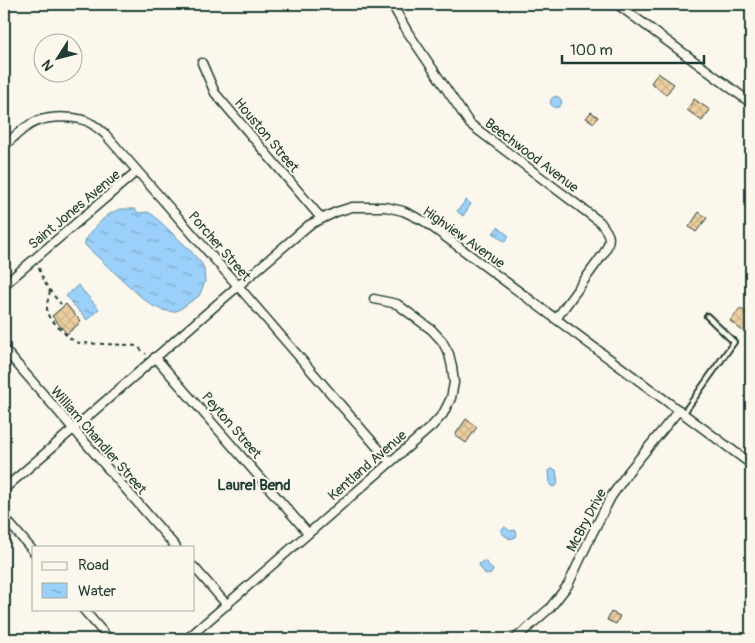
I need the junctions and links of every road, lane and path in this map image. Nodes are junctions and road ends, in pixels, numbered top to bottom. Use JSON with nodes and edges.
{"nodes":[{"id":1,"x":392,"y":4,"type":"edge"},
{"id":2,"x":617,"y":4,"type":"edge"},
{"id":3,"x":202,"y":63,"type":"dead end"},
{"id":4,"x":751,"y":103,"type":"edge"},
{"id":5,"x":4,"y":146,"type":"edge"},
{"id":6,"x":137,"y":171,"type":"junction"},
{"id":7,"x":321,"y":218,"type":"junction"},
{"id":8,"x":39,"y":268,"type":"dead end"},
{"id":9,"x":4,"y":285,"type":"edge"},
{"id":10,"x":238,"y":286,"type":"junction"},
{"id":11,"x":50,"y":291,"type":"junction"},
{"id":12,"x":374,"y":299,"type":"dead end"},
{"id":13,"x":61,"y":304,"type":"dead end"},
{"id":14,"x":706,"y":316,"type":"dead end"},
{"id":15,"x":556,"y":320,"type":"junction"},
{"id":16,"x":4,"y":349,"type":"edge"},
{"id":17,"x":146,"y":354,"type":"dead end"},
{"id":18,"x":155,"y":357,"type":"junction"},
{"id":19,"x":681,"y":412,"type":"junction"},
{"id":20,"x":73,"y":428,"type":"junction"},
{"id":21,"x":390,"y":462,"type":"junction"},
{"id":22,"x":750,"y":462,"type":"edge"},
{"id":23,"x":4,"y":488,"type":"edge"},
{"id":24,"x":4,"y":517,"type":"edge"},
{"id":25,"x":308,"y":533,"type":"junction"},
{"id":26,"x":175,"y":546,"type":"edge"},
{"id":27,"x":32,"y":550,"type":"edge"},
{"id":28,"x":195,"y":568,"type":"edge"},
{"id":29,"x":227,"y":605,"type":"junction"},
{"id":30,"x":84,"y":610,"type":"edge"},
{"id":31,"x":109,"y":639,"type":"edge"},
{"id":32,"x":187,"y":639,"type":"edge"},
{"id":33,"x":515,"y":639,"type":"edge"}],
"edges":[{"from":1,"to":15,"type":"street","name":"Beechwood Avenue"},
{"from":2,"to":4,"type":"street"},
{"from":3,"to":7,"type":"street","name":"Houston Street"},
{"from":5,"to":6,"type":"street","name":"Porcher Street"},
{"from":6,"to":9,"type":"street","name":"Saint Jones Avenue"},
{"from":6,"to":10,"type":"street","name":"Porcher Street"},
{"from":7,"to":10,"type":"street","name":"Highview Avenue"},
{"from":7,"to":15,"type":"street","name":"Highview Avenue"},
{"from":8,"to":11,"type":"path"},
{"from":10,"to":18,"type":"street","name":"Highview Avenue"},
{"from":10,"to":21,"type":"street","name":"Porcher Street"},
{"from":11,"to":13,"type":"path"},
{"from":11,"to":17,"type":"path"},
{"from":12,"to":21,"type":"street","name":"Kentland Avenue"},
{"from":14,"to":19,"type":"lane"},
{"from":15,"to":19,"type":"street","name":"Highview Avenue"},
{"from":16,"to":20,"type":"street","name":"William Chandler Street"},
{"from":18,"to":20,"type":"street"},
{"from":18,"to":25,"type":"street","name":"Peyton Street"},
{"from":19,"to":22,"type":"street","name":"Highview Avenue"},
{"from":19,"to":33,"type":"street","name":"McBry Drive"},
{"from":20,"to":23,"type":"street"},
{"from":20,"to":26,"type":"street","name":"William Chandler Street"},
{"from":21,"to":25,"type":"street","name":"Kentland Avenue"},
{"from":24,"to":27,"type":"street"},
{"from":25,"to":29,"type":"street","name":"Kentland Avenue"},
{"from":28,"to":29,"type":"street"},
{"from":29,"to":32,"type":"street","name":"Kentland Avenue"},
{"from":30,"to":31,"type":"street"}]}
